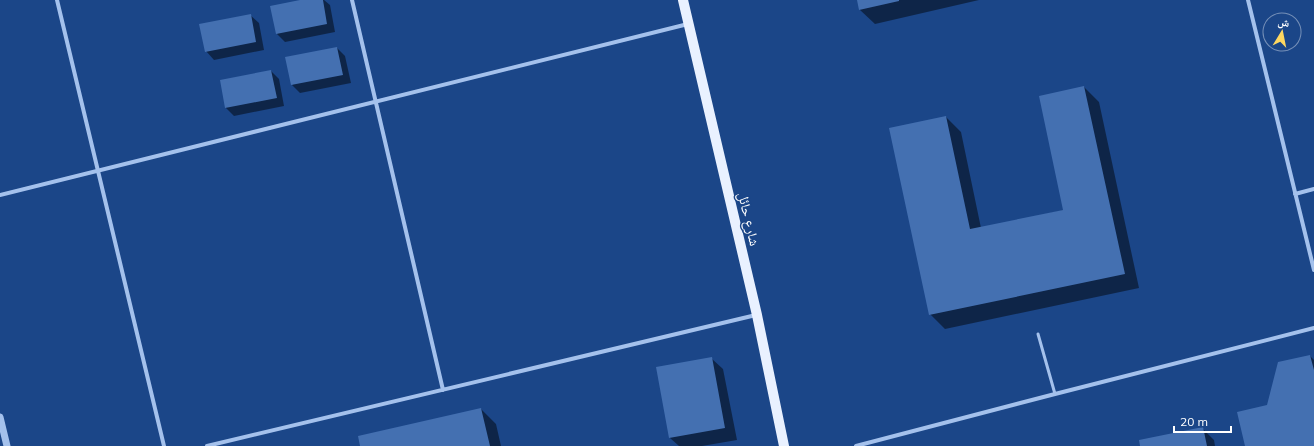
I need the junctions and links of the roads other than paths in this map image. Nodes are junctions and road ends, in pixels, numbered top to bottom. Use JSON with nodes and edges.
{"nodes":[{"id":1,"x":57,"y":0,"type":"edge"},
{"id":2,"x":352,"y":0,"type":"edge"},
{"id":3,"x":682,"y":0,"type":"edge"},
{"id":4,"x":1248,"y":0,"type":"edge"},
{"id":5,"x":688,"y":24,"type":"junction"},
{"id":6,"x":376,"y":102,"type":"junction"},
{"id":7,"x":98,"y":171,"type":"junction"},
{"id":8,"x":1314,"y":189,"type":"edge"},
{"id":9,"x":1295,"y":194,"type":"junction"},
{"id":10,"x":0,"y":195,"type":"edge"},
{"id":11,"x":1314,"y":270,"type":"edge"},
{"id":12,"x":757,"y":315,"type":"junction"},
{"id":13,"x":1314,"y":328,"type":"edge"},
{"id":14,"x":1038,"y":334,"type":"dead end"},
{"id":15,"x":443,"y":390,"type":"junction"},
{"id":16,"x":1055,"y":394,"type":"junction"},
{"id":17,"x":0,"y":417,"type":"edge"},
{"id":18,"x":7,"y":446,"type":"edge"},
{"id":19,"x":164,"y":446,"type":"edge"},
{"id":20,"x":207,"y":446,"type":"edge"},
{"id":21,"x":784,"y":446,"type":"edge"},
{"id":22,"x":856,"y":446,"type":"edge"}],
"edges":[{"from":1,"to":7,"type":"street"},
{"from":2,"to":6,"type":"street"},
{"from":3,"to":5,"type":"main road","name":"شارع حائل"},
{"from":4,"to":9,"type":"street"},
{"from":5,"to":6,"type":"street"},
{"from":5,"to":12,"type":"main road","name":"شارع حائل"},
{"from":6,"to":7,"type":"street"},
{"from":6,"to":15,"type":"street"},
{"from":7,"to":10,"type":"street"},
{"from":7,"to":19,"type":"street"},
{"from":8,"to":9,"type":"street"},
{"from":9,"to":11,"type":"street"},
{"from":12,"to":15,"type":"street"},
{"from":12,"to":21,"type":"main road","name":"شارع حائل"},
{"from":13,"to":16,"type":"street"},
{"from":14,"to":16,"type":"lane"},
{"from":15,"to":20,"type":"street"},
{"from":16,"to":22,"type":"street"},
{"from":17,"to":18,"type":"street"}]}
